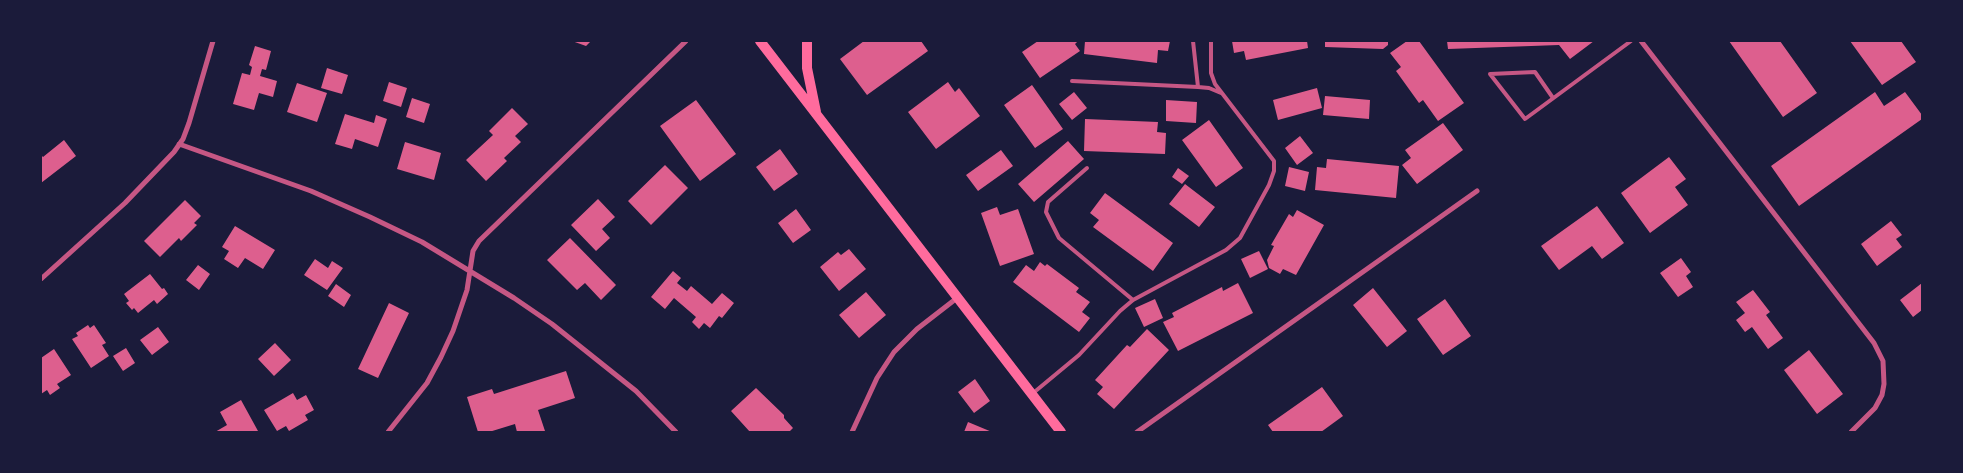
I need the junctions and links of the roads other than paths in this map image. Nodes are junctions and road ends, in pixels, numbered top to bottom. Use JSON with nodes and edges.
{"nodes":[{"id":1,"x":213,"y":41,"type":"edge"},
{"id":2,"x":686,"y":41,"type":"edge"},
{"id":3,"x":760,"y":41,"type":"edge"},
{"id":4,"x":807,"y":41,"type":"edge"},
{"id":5,"x":1193,"y":41,"type":"edge"},
{"id":6,"x":1211,"y":41,"type":"edge"},
{"id":7,"x":1631,"y":41,"type":"edge"},
{"id":8,"x":1641,"y":41,"type":"edge"},
{"id":9,"x":1072,"y":81,"type":"dead end"},
{"id":10,"x":1198,"y":86,"type":"junction"},
{"id":11,"x":1221,"y":93,"type":"junction"},
{"id":12,"x":1553,"y":98,"type":"junction"},
{"id":13,"x":816,"y":115,"type":"junction"},
{"id":14,"x":179,"y":144,"type":"junction"},
{"id":15,"x":1087,"y":168,"type":"dead end"},
{"id":16,"x":1477,"y":192,"type":"dead end"},
{"id":17,"x":469,"y":270,"type":"junction"},
{"id":18,"x":41,"y":279,"type":"edge"},
{"id":19,"x":957,"y":298,"type":"junction"},
{"id":20,"x":1133,"y":300,"type":"junction"},
{"id":21,"x":1032,"y":394,"type":"junction"},
{"id":22,"x":388,"y":432,"type":"edge"},
{"id":23,"x":676,"y":432,"type":"edge"},
{"id":24,"x":852,"y":432,"type":"edge"},
{"id":25,"x":1061,"y":432,"type":"edge"},
{"id":26,"x":1137,"y":432,"type":"edge"},
{"id":27,"x":1851,"y":432,"type":"edge"}],
"edges":[{"from":1,"to":14,"type":"street"},
{"from":2,"to":17,"type":"street"},
{"from":3,"to":13,"type":"main road"},
{"from":4,"to":13,"type":"main road"},
{"from":5,"to":10,"type":"lane"},
{"from":6,"to":11,"type":"lane"},
{"from":7,"to":12,"type":"lane"},
{"from":8,"to":27,"type":"street"},
{"from":9,"to":10,"type":"lane"},
{"from":10,"to":11,"type":"lane"},
{"from":11,"to":20,"type":"lane"},
{"from":12,"to":12,"type":"lane"},
{"from":13,"to":19,"type":"main road"},
{"from":14,"to":17,"type":"street"},
{"from":14,"to":18,"type":"street"},
{"from":15,"to":20,"type":"lane"},
{"from":16,"to":26,"type":"street"},
{"from":17,"to":22,"type":"street"},
{"from":17,"to":23,"type":"street"},
{"from":19,"to":21,"type":"main road"},
{"from":19,"to":24,"type":"street"},
{"from":20,"to":21,"type":"lane"},
{"from":21,"to":25,"type":"main road"}]}
